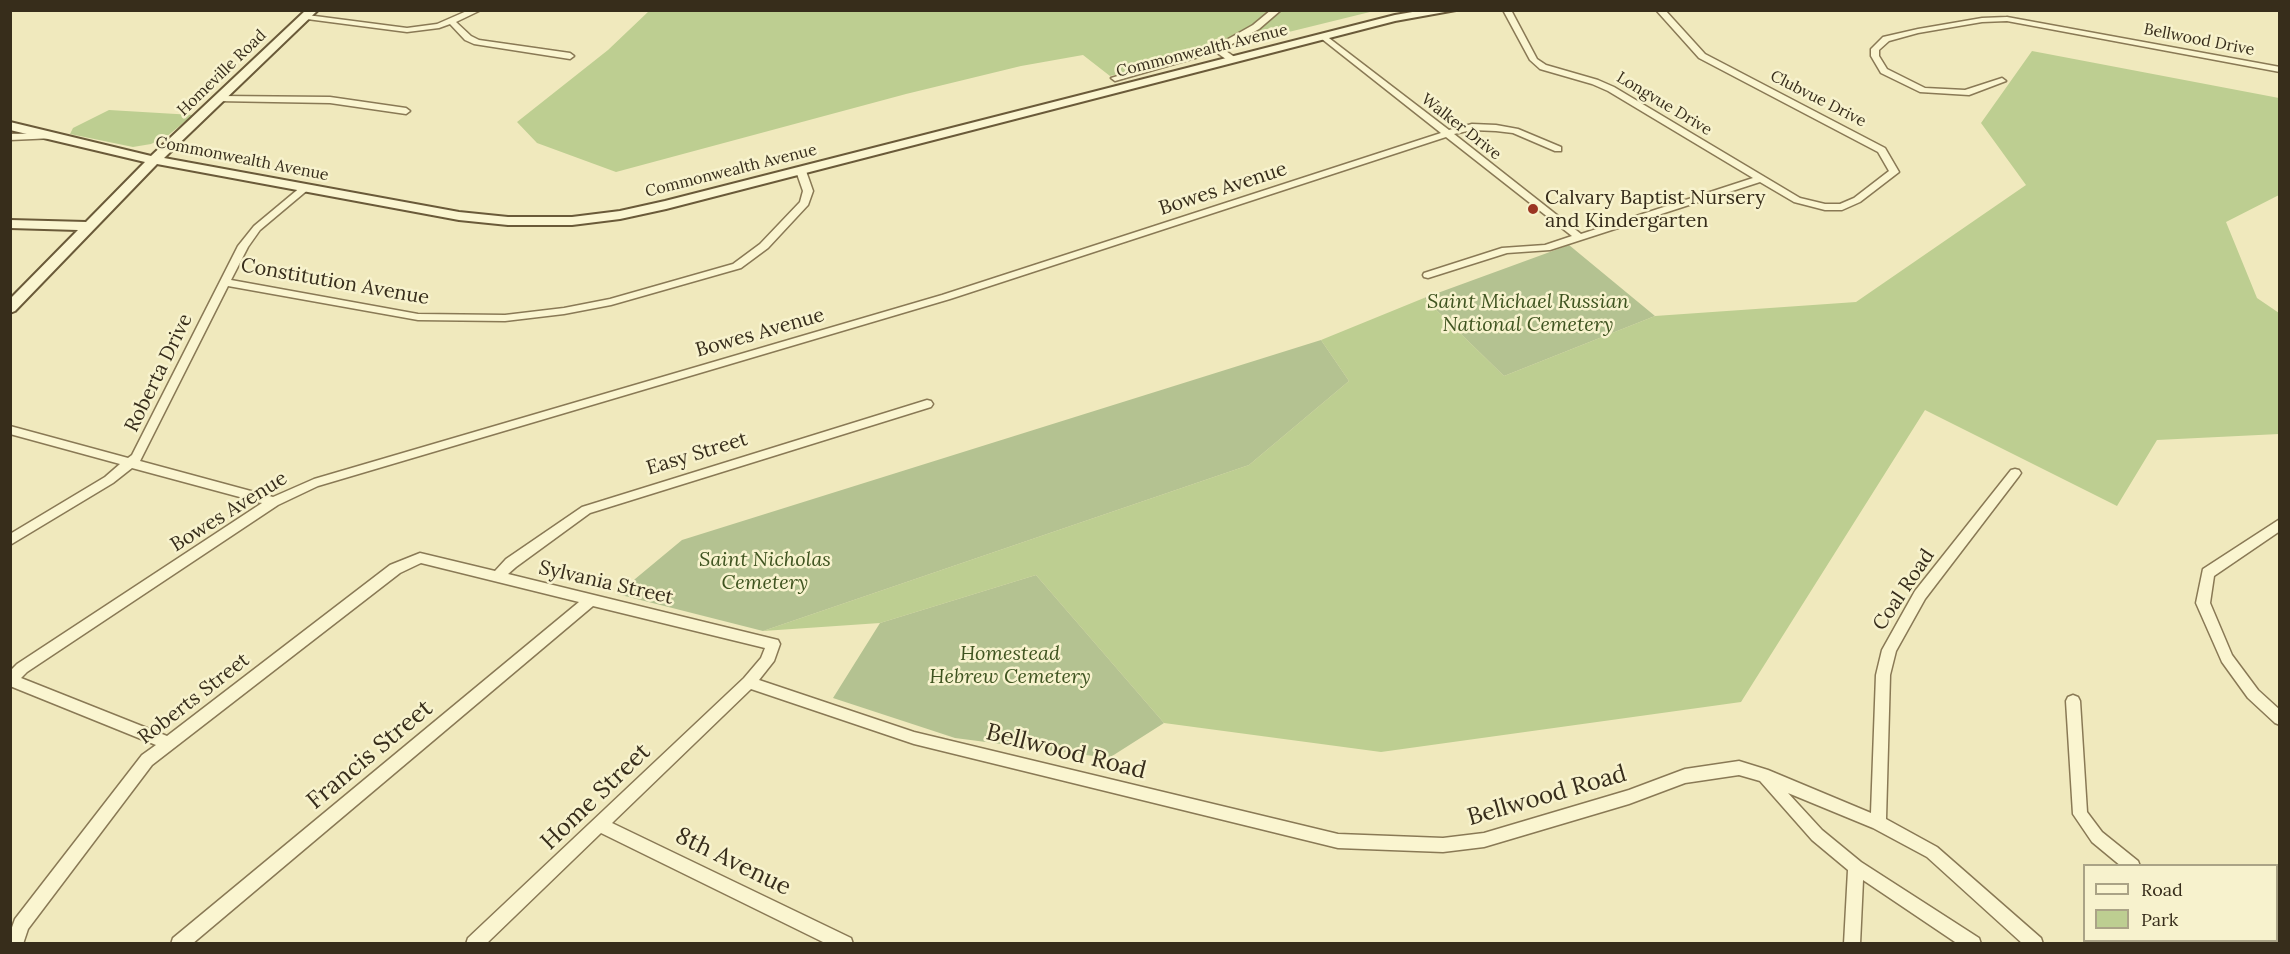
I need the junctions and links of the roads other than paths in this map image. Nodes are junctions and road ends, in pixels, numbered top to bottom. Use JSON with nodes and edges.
{"nodes":[{"id":1,"x":477,"y":10,"type":"edge"},
{"id":2,"x":1277,"y":10,"type":"edge"},
{"id":3,"x":1451,"y":10,"type":"edge"},
{"id":4,"x":1507,"y":10,"type":"edge"},
{"id":5,"x":1660,"y":10,"type":"edge"},
{"id":6,"x":310,"y":14,"type":"edge"},
{"id":7,"x":452,"y":22,"type":"junction"},
{"id":8,"x":1325,"y":37,"type":"junction"},
{"id":9,"x":1217,"y":49,"type":"junction"},
{"id":10,"x":570,"y":56,"type":"dead end"},
{"id":11,"x":1233,"y":60,"type":"junction"},
{"id":12,"x":2280,"y":70,"type":"edge"},
{"id":13,"x":1115,"y":78,"type":"dead end"},
{"id":14,"x":2002,"y":81,"type":"dead end"},
{"id":15,"x":220,"y":99,"type":"junction"},
{"id":16,"x":406,"y":111,"type":"dead end"},
{"id":17,"x":10,"y":126,"type":"edge"},
{"id":18,"x":186,"y":130,"type":"junction"},
{"id":19,"x":1445,"y":134,"type":"junction"},
{"id":20,"x":10,"y":136,"type":"edge"},
{"id":21,"x":53,"y":136,"type":"junction"},
{"id":22,"x":1558,"y":149,"type":"dead end"},
{"id":23,"x":119,"y":152,"type":"junction"},
{"id":24,"x":154,"y":160,"type":"junction"},
{"id":25,"x":196,"y":168,"type":"junction"},
{"id":26,"x":801,"y":171,"type":"junction"},
{"id":27,"x":1760,"y":179,"type":"junction"},
{"id":28,"x":130,"y":185,"type":"junction"},
{"id":29,"x":305,"y":188,"type":"junction"},
{"id":30,"x":1825,"y":207,"type":"joint"},
{"id":31,"x":10,"y":224,"type":"edge"},
{"id":32,"x":89,"y":226,"type":"junction"},
{"id":33,"x":1580,"y":238,"type":"junction"},
{"id":34,"x":1428,"y":275,"type":"dead end"},
{"id":35,"x":224,"y":282,"type":"junction"},
{"id":36,"x":10,"y":308,"type":"edge"},
{"id":37,"x":927,"y":404,"type":"dead end"},
{"id":38,"x":10,"y":430,"type":"edge"},
{"id":39,"x":130,"y":463,"type":"junction"},
{"id":40,"x":2016,"y":473,"type":"dead end"},
{"id":41,"x":274,"y":502,"type":"junction"},
{"id":42,"x":2280,"y":524,"type":"edge"},
{"id":43,"x":10,"y":540,"type":"edge"},
{"id":44,"x":420,"y":558,"type":"joint"},
{"id":45,"x":498,"y":577,"type":"junction"},
{"id":46,"x":591,"y":600,"type":"junction"},
{"id":47,"x":10,"y":680,"type":"edge"},
{"id":48,"x":749,"y":682,"type":"junction"},
{"id":49,"x":2073,"y":701,"type":"dead end"},
{"id":50,"x":2280,"y":719,"type":"edge"},
{"id":51,"x":166,"y":742,"type":"junction"},
{"id":52,"x":1763,"y":774,"type":"junction"},
{"id":53,"x":1878,"y":823,"type":"junction"},
{"id":54,"x":599,"y":824,"type":"junction"},
{"id":55,"x":2131,"y":864,"type":"edge"},
{"id":56,"x":1856,"y":867,"type":"junction"},
{"id":57,"x":15,"y":944,"type":"edge"},
{"id":58,"x":178,"y":944,"type":"edge"},
{"id":59,"x":474,"y":944,"type":"edge"},
{"id":60,"x":845,"y":944,"type":"edge"},
{"id":61,"x":1852,"y":944,"type":"edge"},
{"id":62,"x":1972,"y":944,"type":"edge"},
{"id":63,"x":2035,"y":944,"type":"edge"}],
"edges":[{"from":1,"to":7,"type":"street"},
{"from":2,"to":9,"type":"street"},
{"from":3,"to":8,"type":"street","name":"Commonwealth Avenue"},
{"from":4,"to":27,"type":"street","name":"Longvue Drive"},
{"from":5,"to":30,"type":"street","name":"Clubvue Drive"},
{"from":6,"to":7,"type":"street"},
{"from":6,"to":15,"type":"street","name":"Homeville Road"},
{"from":7,"to":10,"type":"street"},
{"from":8,"to":11,"type":"street","name":"Commonwealth Avenue"},
{"from":8,"to":19,"type":"street","name":"Walker Drive"},
{"from":9,"to":11,"type":"street"},
{"from":9,"to":13,"type":"street"},
{"from":11,"to":26,"type":"street","name":"Commonwealth Avenue"},
{"from":12,"to":14,"type":"street","name":"Bellwood Drive"},
{"from":15,"to":16,"type":"street"},
{"from":15,"to":18,"type":"street","name":"Homeville Road"},
{"from":17,"to":21,"type":"street","name":"Commonwealth Avenue"},
{"from":18,"to":23,"type":"street"},
{"from":18,"to":24,"type":"street","name":"Homeville Road"},
{"from":18,"to":25,"type":"street"},
{"from":19,"to":22,"type":"street","name":"Bowes Avenue"},
{"from":19,"to":33,"type":"street","name":"Walker Drive"},
{"from":19,"to":41,"type":"street","name":"Bowes Avenue"},
{"from":20,"to":21,"type":"street"},
{"from":21,"to":23,"type":"street","name":"Commonwealth Avenue"},
{"from":23,"to":24,"type":"street","name":"Commonwealth Avenue"},
{"from":23,"to":28,"type":"street"},
{"from":24,"to":25,"type":"street","name":"Commonwealth Avenue"},
{"from":24,"to":28,"type":"street","name":"Homeville Road"},
{"from":25,"to":28,"type":"street"},
{"from":25,"to":29,"type":"street","name":"Commonwealth Avenue"},
{"from":26,"to":29,"type":"street","name":"Commonwealth Avenue"},
{"from":26,"to":35,"type":"street","name":"Constitution Avenue"},
{"from":27,"to":30,"type":"street","name":"Longvue Drive"},
{"from":27,"to":33,"type":"street"},
{"from":28,"to":32,"type":"street","name":"Homeville Road"},
{"from":29,"to":35,"type":"street","name":"Roberta Drive"},
{"from":31,"to":32,"type":"street"},
{"from":32,"to":36,"type":"street","name":"Homeville Road"},
{"from":33,"to":34,"type":"street"},
{"from":35,"to":39,"type":"street","name":"Roberta Drive"},
{"from":37,"to":45,"type":"street","name":"Easy Street"},
{"from":38,"to":39,"type":"street"},
{"from":39,"to":41,"type":"street"},
{"from":39,"to":43,"type":"street","name":"Roberta Drive"},
{"from":40,"to":53,"type":"street","name":"Coal Road"},
{"from":41,"to":47,"type":"street","name":"Bowes Avenue"},
{"from":42,"to":50,"type":"street"},
{"from":44,"to":45,"type":"street","name":"Sylvania Street"},
{"from":44,"to":51,"type":"street","name":"Roberts Street"},
{"from":45,"to":46,"type":"street","name":"Sylvania Street"},
{"from":46,"to":48,"type":"street","name":"Sylvania Street"},
{"from":46,"to":58,"type":"street","name":"Francis Street"},
{"from":47,"to":51,"type":"street"},
{"from":48,"to":52,"type":"street","name":"Bellwood Road"},
{"from":48,"to":54,"type":"street","name":"Home Street"},
{"from":49,"to":55,"type":"street"},
{"from":51,"to":57,"type":"street","name":"Roberts Street"},
{"from":52,"to":53,"type":"street","name":"Bellwood Road"},
{"from":52,"to":56,"type":"street"},
{"from":53,"to":63,"type":"street","name":"Bellwood Road"},
{"from":54,"to":59,"type":"street","name":"Home Street"},
{"from":54,"to":60,"type":"street","name":"8th Avenue"},
{"from":56,"to":61,"type":"street"},
{"from":56,"to":62,"type":"street"}]}
